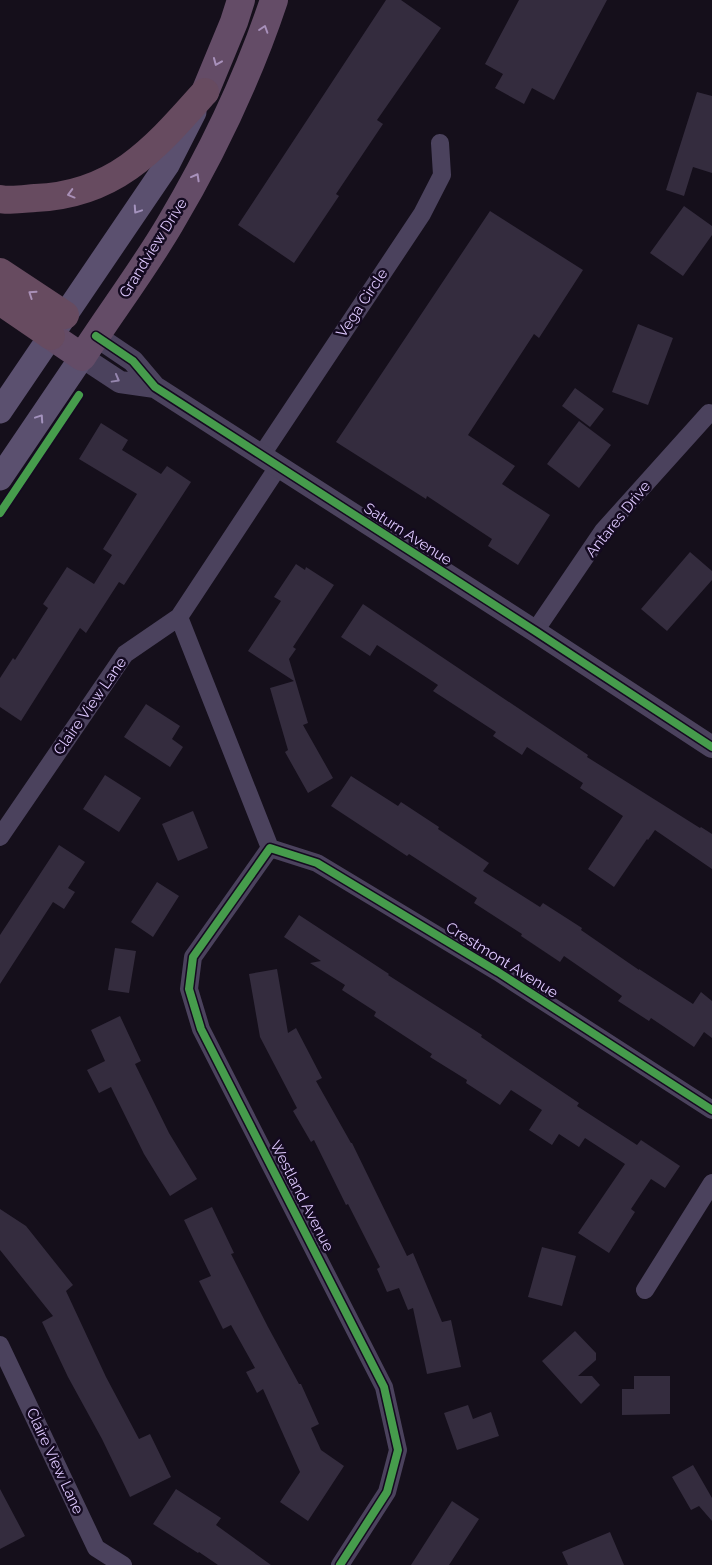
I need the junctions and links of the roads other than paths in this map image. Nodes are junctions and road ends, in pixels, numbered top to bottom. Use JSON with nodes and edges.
{"nodes":[{"id":1,"x":241,"y":0,"type":"edge"},
{"id":2,"x":274,"y":0,"type":"edge"},
{"id":3,"x":205,"y":92,"type":"junction"},
{"id":4,"x":440,"y":143,"type":"dead end"},
{"id":5,"x":0,"y":199,"type":"edge"},
{"id":6,"x":0,"y":272,"type":"edge"},
{"id":7,"x":0,"y":301,"type":"edge"},
{"id":8,"x":58,"y":326,"type":"junction"},
{"id":9,"x":89,"y":347,"type":"junction"},
{"id":10,"x":0,"y":411,"type":"edge"},
{"id":11,"x":711,"y":411,"type":"edge"},
{"id":12,"x":269,"y":461,"type":"junction"},
{"id":13,"x":0,"y":478,"type":"edge"},
{"id":14,"x":179,"y":618,"type":"junction"},
{"id":15,"x":535,"y":631,"type":"junction"},
{"id":16,"x":712,"y":747,"type":"edge"},
{"id":17,"x":0,"y":836,"type":"edge"},
{"id":18,"x":270,"y":848,"type":"junction"},
{"id":19,"x":712,"y":1110,"type":"edge"},
{"id":20,"x":712,"y":1183,"type":"edge"},
{"id":21,"x":645,"y":1290,"type":"dead end"},
{"id":22,"x":0,"y":1345,"type":"edge"},
{"id":23,"x":123,"y":1565,"type":"edge"},
{"id":24,"x":340,"y":1565,"type":"edge"}],
"edges":[{"from":1,"to":3,"type":"highway","one_way":true},
{"from":9,"to":2,"type":"highway","name":"Grandview Drive","one_way":true},
{"from":3,"to":5,"type":"highway","one_way":true},
{"from":3,"to":8,"type":"main road","one_way":true},
{"from":4,"to":12,"type":"street","name":"Vega Circle"},
{"from":8,"to":6,"type":"highway","one_way":true},
{"from":7,"to":8,"type":"highway"},
{"from":8,"to":9,"type":"highway"},
{"from":8,"to":10,"type":"main road"},
{"from":9,"to":12,"type":"street","name":"Saturn Avenue"},
{"from":13,"to":9,"type":"main road","name":"Grandview Drive","one_way":true},
{"from":11,"to":15,"type":"street","name":"Antares Drive"},
{"from":12,"to":14,"type":"street","name":"Claire View Lane"},
{"from":12,"to":15,"type":"street","name":"Saturn Avenue"},
{"from":14,"to":17,"type":"street","name":"Claire View Lane"},
{"from":14,"to":18,"type":"street"},
{"from":15,"to":16,"type":"street","name":"Saturn Avenue"},
{"from":18,"to":19,"type":"street","name":"Crestmont Avenue"},
{"from":18,"to":24,"type":"street","name":"Westland Avenue"},
{"from":20,"to":21,"type":"street"},
{"from":22,"to":23,"type":"street","name":"Claire View Lane"}]}
